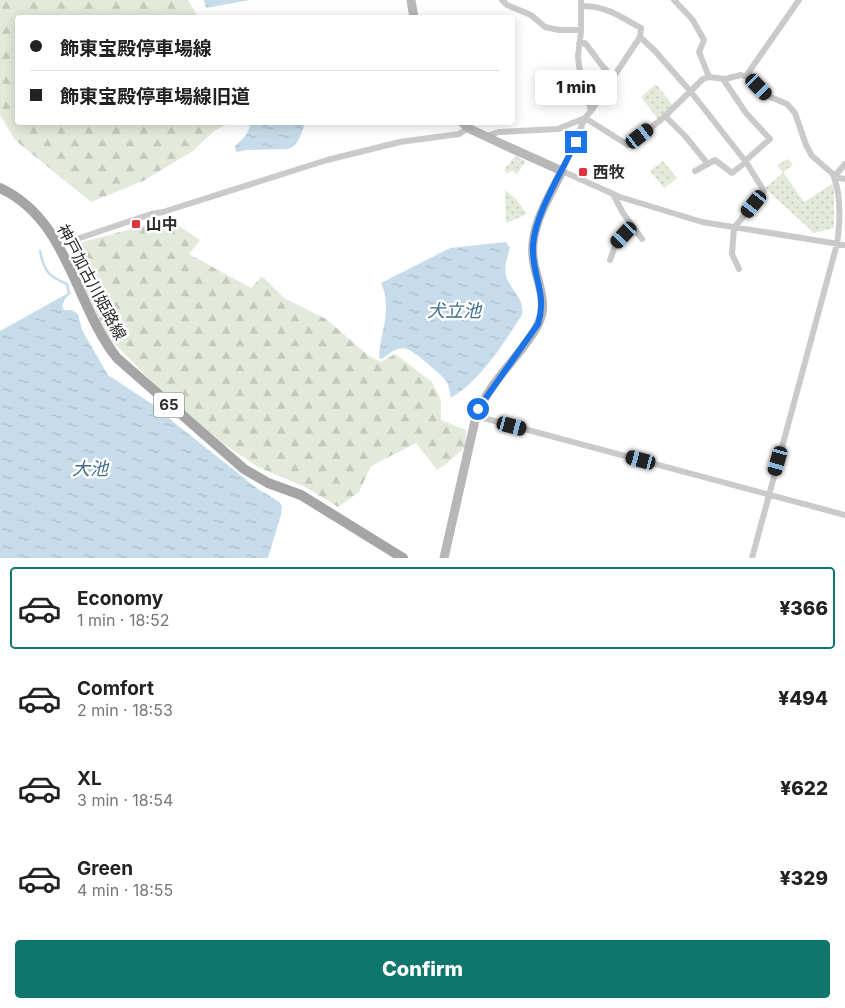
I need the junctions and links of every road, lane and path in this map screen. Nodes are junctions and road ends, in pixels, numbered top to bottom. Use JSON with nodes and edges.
{"nodes":[{"id":1,"x":411,"y":0,"type":"edge"},
{"id":2,"x":502,"y":0,"type":"edge"},
{"id":3,"x":674,"y":0,"type":"edge"},
{"id":4,"x":800,"y":0,"type":"edge"},
{"id":5,"x":581,"y":3,"type":"edge"},
{"id":6,"x":414,"y":15,"type":"edge"},
{"id":7,"x":581,"y":30,"type":"junction"},
{"id":8,"x":640,"y":37,"type":"junction"},
{"id":9,"x":579,"y":44,"type":"junction"},
{"id":10,"x":613,"y":76,"type":"junction"},
{"id":11,"x":746,"y":76,"type":"junction"},
{"id":12,"x":709,"y":77,"type":"junction"},
{"id":13,"x":723,"y":79,"type":"junction"},
{"id":14,"x":691,"y":92,"type":"junction"},
{"id":15,"x":591,"y":111,"type":"junction"},
{"id":16,"x":665,"y":116,"type":"junction"},
{"id":17,"x":586,"y":118,"type":"junction"},
{"id":18,"x":465,"y":125,"type":"edge"},
{"id":19,"x":486,"y":136,"type":"junction"},
{"id":20,"x":745,"y":161,"type":"junction"},
{"id":21,"x":707,"y":163,"type":"junction"},
{"id":22,"x":845,"y":164,"type":"edge"},
{"id":23,"x":562,"y":171,"type":"junction"},
{"id":24,"x":695,"y":171,"type":"dead end"},
{"id":25,"x":834,"y":177,"type":"junction"},
{"id":26,"x":845,"y":179,"type":"edge"},
{"id":27,"x":0,"y":188,"type":"edge"},
{"id":28,"x":613,"y":194,"type":"junction"},
{"id":29,"x":632,"y":227,"type":"junction"},
{"id":30,"x":734,"y":228,"type":"junction"},
{"id":31,"x":642,"y":239,"type":"dead end"},
{"id":32,"x":837,"y":244,"type":"junction"},
{"id":33,"x":59,"y":245,"type":"junction"},
{"id":34,"x":845,"y":245,"type":"edge"},
{"id":35,"x":610,"y":260,"type":"dead end"},
{"id":36,"x":739,"y":269,"type":"dead end"},
{"id":37,"x":476,"y":416,"type":"junction"},
{"id":38,"x":769,"y":495,"type":"junction"},
{"id":39,"x":845,"y":515,"type":"edge"},
{"id":40,"x":403,"y":558,"type":"edge"},
{"id":41,"x":444,"y":558,"type":"edge"},
{"id":42,"x":752,"y":558,"type":"edge"}],
"edges":[{"from":1,"to":6,"type":"main road"},
{"from":2,"to":7,"type":"street"},
{"from":3,"to":12,"type":"street"},
{"from":4,"to":11,"type":"street"},
{"from":5,"to":7,"type":"street"},
{"from":5,"to":8,"type":"street"},
{"from":7,"to":9,"type":"street"},
{"from":8,"to":10,"type":"street"},
{"from":8,"to":14,"type":"street"},
{"from":9,"to":10,"type":"street"},
{"from":9,"to":15,"type":"street"},
{"from":10,"to":15,"type":"street"},
{"from":11,"to":13,"type":"street"},
{"from":11,"to":25,"type":"street"},
{"from":12,"to":13,"type":"street"},
{"from":12,"to":14,"type":"street"},
{"from":13,"to":20,"type":"street"},
{"from":14,"to":16,"type":"street"},
{"from":14,"to":20,"type":"street"},
{"from":15,"to":17,"type":"street"},
{"from":16,"to":17,"type":"street"},
{"from":16,"to":21,"type":"street"},
{"from":17,"to":19,"type":"street"},
{"from":17,"to":23,"type":"street"},
{"from":18,"to":19,"type":"main road"},
{"from":18,"to":33,"type":"street"},
{"from":19,"to":23,"type":"main road"},
{"from":20,"to":21,"type":"street"},
{"from":20,"to":30,"type":"street"},
{"from":21,"to":24,"type":"street"},
{"from":22,"to":25,"type":"street"},
{"from":23,"to":28,"type":"street"},
{"from":23,"to":37,"type":"main road"},
{"from":25,"to":26,"type":"street"},
{"from":25,"to":32,"type":"street"},
{"from":27,"to":33,"type":"main road","name":"神戸加古川姫路線","number":"65"},
{"from":28,"to":29,"type":"street"},
{"from":28,"to":30,"type":"street"},
{"from":29,"to":31,"type":"street"},
{"from":29,"to":35,"type":"street"},
{"from":30,"to":32,"type":"street"},
{"from":30,"to":36,"type":"street"},
{"from":32,"to":34,"type":"street"},
{"from":32,"to":38,"type":"street"},
{"from":33,"to":40,"type":"main road","name":"神戸加古川姫路線","number":"65"},
{"from":37,"to":38,"type":"street"},
{"from":37,"to":41,"type":"main road"},
{"from":38,"to":39,"type":"street"},
{"from":38,"to":42,"type":"street"}]}
